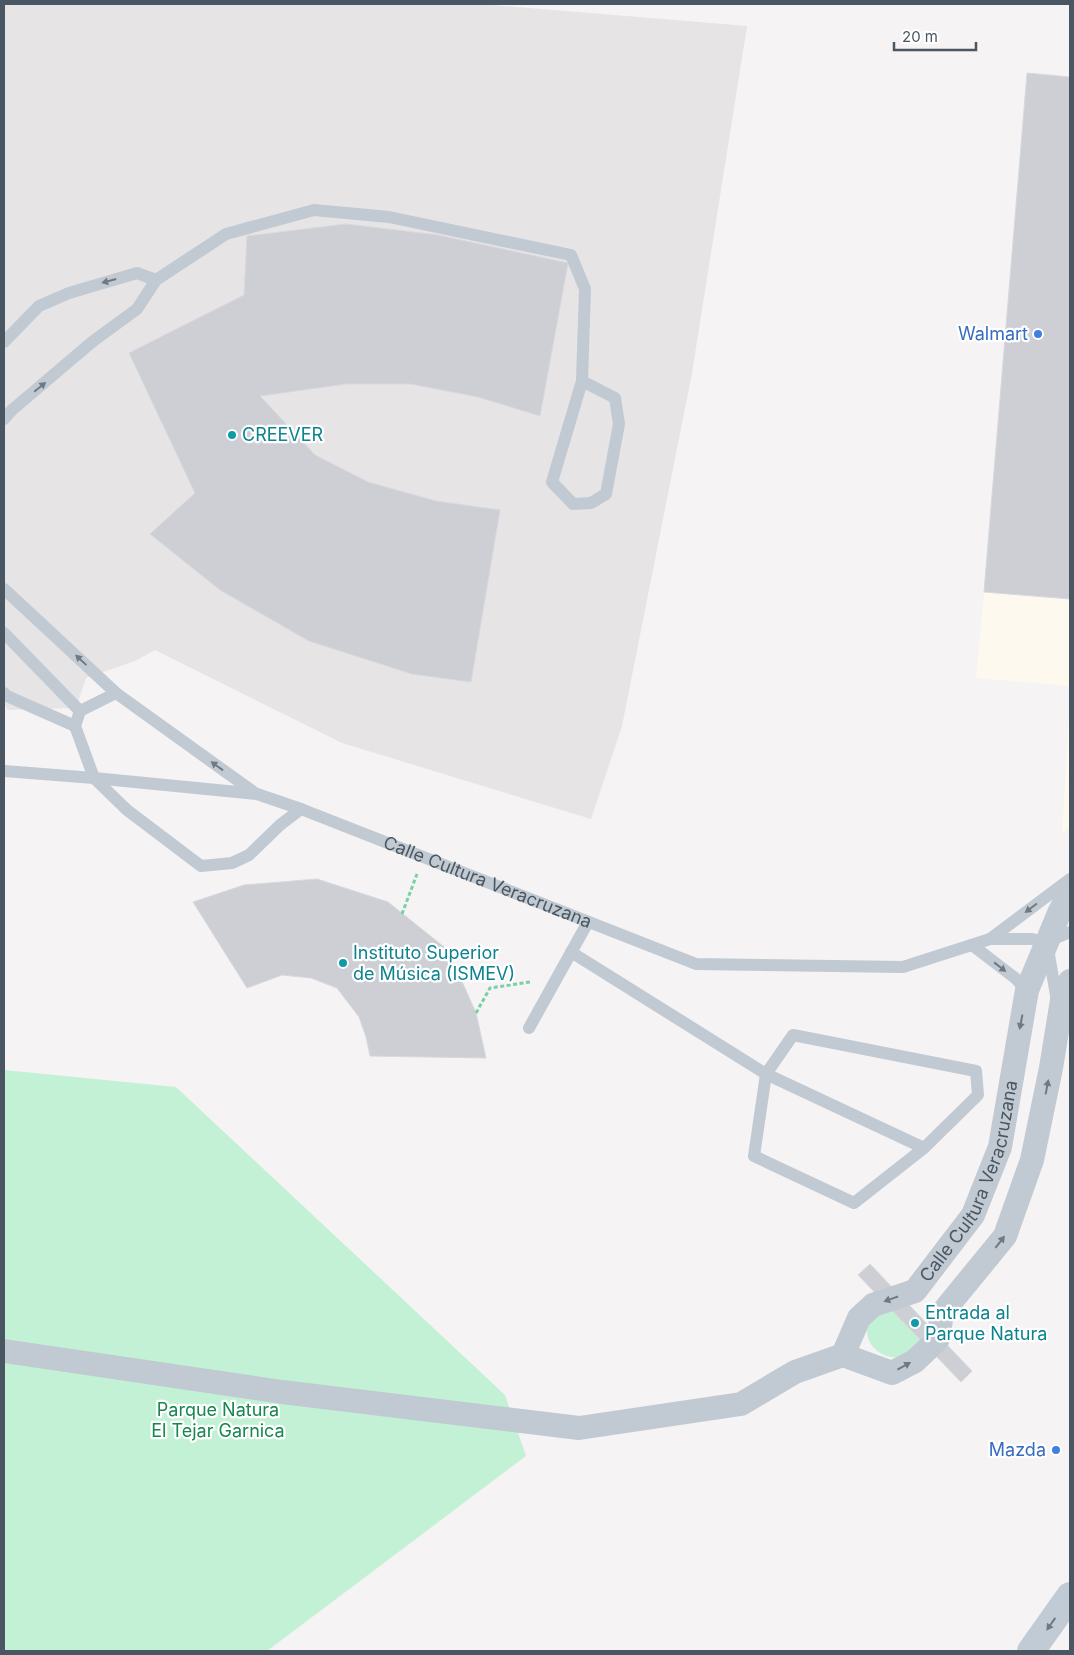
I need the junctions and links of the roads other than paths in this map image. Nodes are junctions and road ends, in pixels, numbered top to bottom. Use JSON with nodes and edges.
{"nodes":[{"id":1,"x":156,"y":280,"type":"junction"},
{"id":2,"x":4,"y":342,"type":"edge"},
{"id":3,"x":582,"y":381,"type":"junction"},
{"id":4,"x":4,"y":420,"type":"edge"},
{"id":5,"x":4,"y":589,"type":"edge"},
{"id":6,"x":4,"y":633,"type":"edge"},
{"id":7,"x":4,"y":693,"type":"edge"},
{"id":8,"x":116,"y":693,"type":"junction"},
{"id":9,"x":80,"y":712,"type":"junction"},
{"id":10,"x":75,"y":726,"type":"junction"},
{"id":11,"x":4,"y":771,"type":"edge"},
{"id":12,"x":94,"y":778,"type":"junction"},
{"id":13,"x":257,"y":794,"type":"junction"},
{"id":14,"x":301,"y":809,"type":"junction"},
{"id":15,"x":1070,"y":879,"type":"edge"},
{"id":16,"x":1070,"y":892,"type":"edge"},
{"id":17,"x":588,"y":922,"type":"junction"},
{"id":18,"x":1070,"y":932,"type":"edge"},
{"id":19,"x":990,"y":939,"type":"junction"},
{"id":20,"x":1046,"y":942,"type":"junction"},
{"id":21,"x":972,"y":945,"type":"junction"},
{"id":22,"x":571,"y":952,"type":"junction"},
{"id":23,"x":1070,"y":981,"type":"edge"},
{"id":24,"x":1027,"y":990,"type":"junction"},
{"id":25,"x":1059,"y":1017,"type":"junction"},
{"id":26,"x":529,"y":1028,"type":"dead end"},
{"id":27,"x":766,"y":1074,"type":"junction"},
{"id":28,"x":924,"y":1148,"type":"junction"},
{"id":29,"x":915,"y":1291,"type":"junction"},
{"id":30,"x":942,"y":1313,"type":"junction"},
{"id":31,"x":4,"y":1351,"type":"edge"},
{"id":32,"x":843,"y":1356,"type":"junction"},
{"id":33,"x":1070,"y":1596,"type":"edge"},
{"id":34,"x":1031,"y":1651,"type":"edge"}],
"edges":[{"from":1,"to":2,"type":"lane","one_way":true},
{"from":1,"to":3,"type":"lane"},
{"from":4,"to":1,"type":"lane","one_way":true},
{"from":3,"to":3,"type":"lane"},
{"from":8,"to":5,"type":"lane","one_way":true},
{"from":6,"to":9,"type":"lane"},
{"from":7,"to":10,"type":"lane"},
{"from":8,"to":9,"type":"lane"},
{"from":13,"to":8,"type":"lane","one_way":true},
{"from":9,"to":10,"type":"lane"},
{"from":10,"to":12,"type":"lane"},
{"from":11,"to":12,"type":"lane","name":"Calle Cultura Veracruzana"},
{"from":12,"to":13,"type":"lane","name":"Calle Cultura Veracruzana"},
{"from":12,"to":14,"type":"lane"},
{"from":13,"to":14,"type":"lane","name":"Calle Cultura Veracruzana"},
{"from":14,"to":17,"type":"lane","name":"Calle Cultura Veracruzana"},
{"from":15,"to":19,"type":"lane","one_way":true},
{"from":16,"to":20,"type":"street","name":"Calle Cultura Veracruzana"},
{"from":17,"to":21,"type":"lane","name":"Calle Cultura Veracruzana"},
{"from":17,"to":22,"type":"lane"},
{"from":18,"to":20,"type":"lane"},
{"from":19,"to":20,"type":"lane"},
{"from":19,"to":21,"type":"lane","name":"Calle Cultura Veracruzana"},
{"from":20,"to":24,"type":"street","name":"Calle Cultura Veracruzana"},
{"from":20,"to":25,"type":"lane"},
{"from":21,"to":24,"type":"lane","one_way":true},
{"from":22,"to":26,"type":"lane"},
{"from":22,"to":27,"type":"lane"},
{"from":23,"to":25,"type":"street"},
{"from":24,"to":29,"type":"street","name":"Calle Cultura Veracruzana","one_way":true},
{"from":30,"to":25,"type":"street","one_way":true},
{"from":27,"to":28,"type":"lane"},
{"from":27,"to":28,"type":"lane"},
{"from":27,"to":28,"type":"lane"},
{"from":29,"to":30,"type":"street"},
{"from":29,"to":32,"type":"street","name":"Calle Cultura Veracruzana","one_way":true},
{"from":32,"to":30,"type":"street","one_way":true},
{"from":31,"to":32,"type":"street"},
{"from":33,"to":34,"type":"main road","one_way":true}]}
